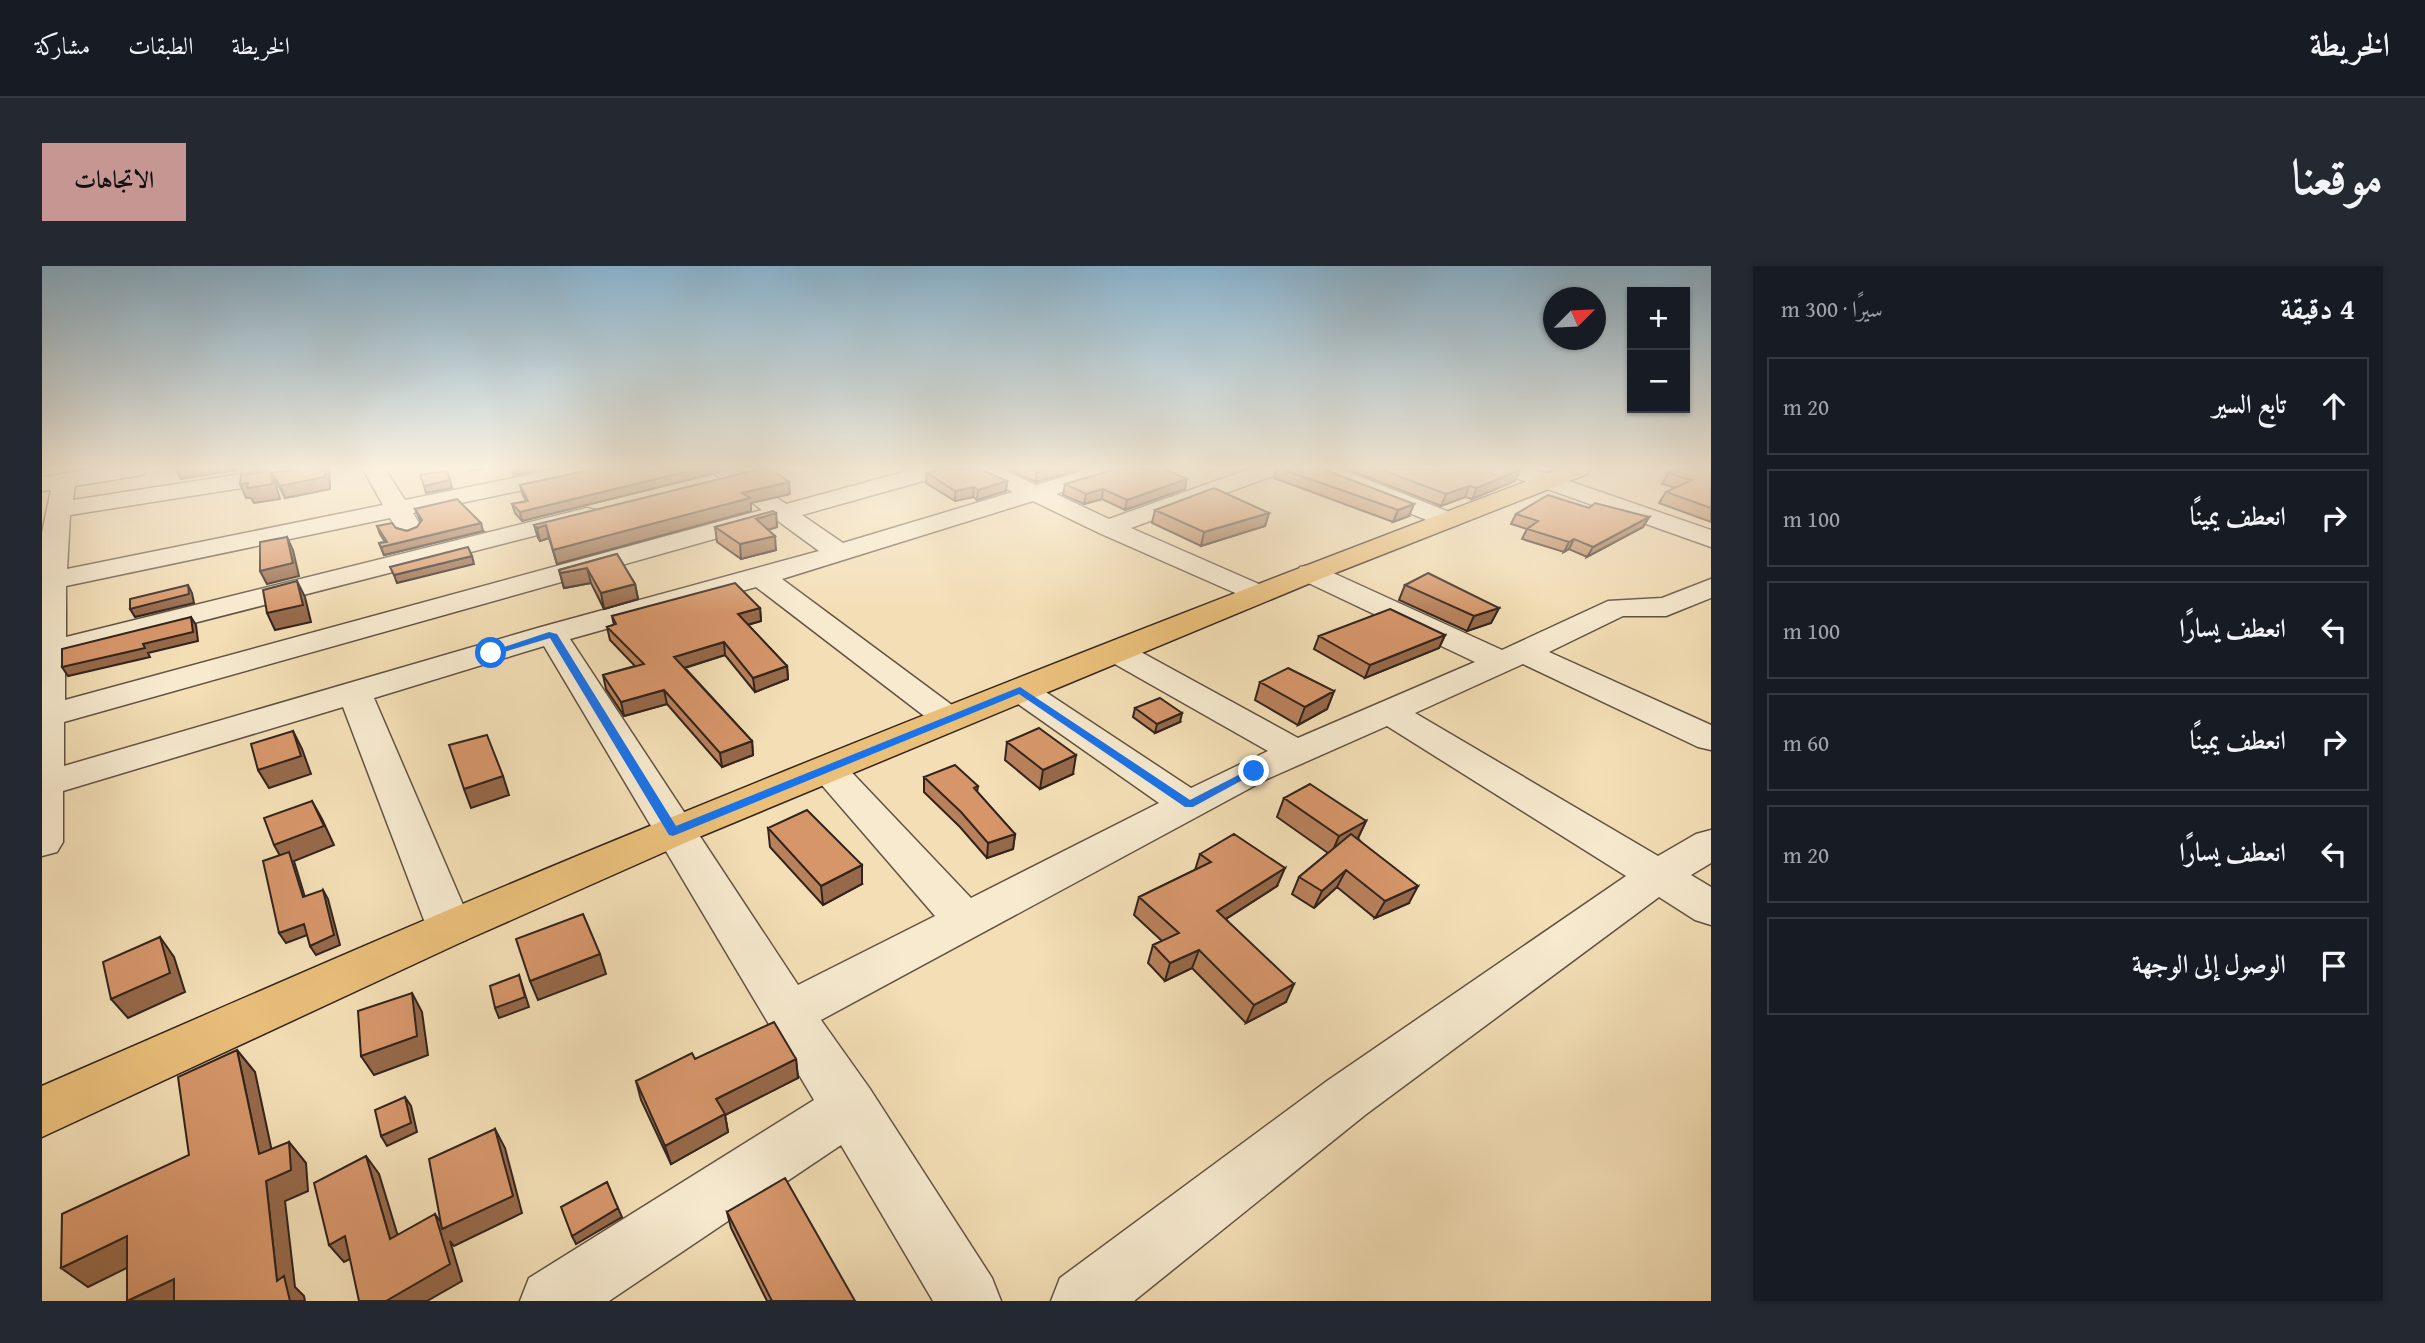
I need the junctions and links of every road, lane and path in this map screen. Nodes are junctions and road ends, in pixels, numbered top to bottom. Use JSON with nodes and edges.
{"nodes":[{"id":1,"x":59,"y":517,"type":"edge"},
{"id":2,"x":358,"y":517,"type":"edge"},
{"id":3,"x":403,"y":517,"type":"edge"},
{"id":4,"x":578,"y":517,"type":"edge"},
{"id":5,"x":772,"y":517,"type":"edge"},
{"id":6,"x":786,"y":517,"type":"edge"},
{"id":7,"x":952,"y":517,"type":"edge"},
{"id":8,"x":1085,"y":517,"type":"edge"},
{"id":9,"x":1137,"y":517,"type":"edge"},
{"id":10,"x":1441,"y":517,"type":"edge"},
{"id":11,"x":1454,"y":517,"type":"edge"},
{"id":12,"x":1657,"y":517,"type":"edge"},
{"id":13,"x":1448,"y":520,"type":"junction"},
{"id":14,"x":1108,"y":528,"type":"junction"},
{"id":15,"x":1711,"y":539,"type":"edge"},
{"id":16,"x":839,"y":553,"type":"junction"},
{"id":17,"x":426,"y":555,"type":"junction"},
{"id":18,"x":1310,"y":573,"type":"junction"},
{"id":19,"x":658,"y":575,"type":"junction"},
{"id":20,"x":761,"y":577,"type":"junction"},
{"id":21,"x":54,"y":580,"type":"junction"},
{"id":22,"x":1711,"y":588,"type":"edge"},
{"id":23,"x":1258,"y":594,"type":"junction"},
{"id":24,"x":474,"y":627,"type":"junction"},
{"id":25,"x":552,"y":634,"type":"junction"},
{"id":26,"x":47,"y":651,"type":"edge"},
{"id":27,"x":1117,"y":652,"type":"junction"},
{"id":28,"x":1513,"y":657,"type":"junction"},
{"id":29,"x":1020,"y":690,"type":"junction"},
{"id":30,"x":355,"y":693,"type":"junction"},
{"id":31,"x":1389,"y":712,"type":"junction"},
{"id":32,"x":44,"y":716,"type":"edge"},
{"id":33,"x":948,"y":718,"type":"junction"},
{"id":34,"x":1711,"y":739,"type":"edge"},
{"id":35,"x":1297,"y":752,"type":"junction"},
{"id":36,"x":827,"y":768,"type":"junction"},
{"id":37,"x":43,"y":785,"type":"edge"},
{"id":38,"x":1189,"y":805,"type":"junction"},
{"id":39,"x":673,"y":832,"type":"junction"},
{"id":40,"x":42,"y":842,"type":"edge"},
{"id":41,"x":1711,"y":844,"type":"edge"},
{"id":42,"x":1657,"y":876,"type":"junction"},
{"id":43,"x":1711,"y":908,"type":"edge"},
{"id":44,"x":966,"y":922,"type":"junction"},
{"id":45,"x":450,"y":928,"type":"junction"},
{"id":46,"x":789,"y":1013,"type":"junction"},
{"id":47,"x":851,"y":1107,"type":"junction"},
{"id":48,"x":42,"y":1112,"type":"edge"},
{"id":49,"x":552,"y":1301,"type":"edge"},
{"id":50,"x":969,"y":1301,"type":"edge"},
{"id":51,"x":1083,"y":1301,"type":"edge"}],
"edges":[{"from":1,"to":21,"type":"street"},
{"from":2,"to":21,"type":"street"},
{"from":3,"to":17,"type":"street"},
{"from":4,"to":17,"type":"street"},
{"from":5,"to":19,"type":"street"},
{"from":6,"to":16,"type":"street"},
{"from":7,"to":16,"type":"street"},
{"from":8,"to":14,"type":"street"},
{"from":9,"to":14,"type":"street"},
{"from":10,"to":13,"type":"street"},
{"from":11,"to":13,"type":"main road"},
{"from":12,"to":15,"type":"street"},
{"from":13,"to":18,"type":"main road"},
{"from":14,"to":23,"type":"street"},
{"from":16,"to":20,"type":"street"},
{"from":17,"to":24,"type":"street"},
{"from":17,"to":26,"type":"street"},
{"from":18,"to":23,"type":"main road"},
{"from":18,"to":28,"type":"street"},
{"from":19,"to":20,"type":"street"},
{"from":19,"to":24,"type":"street"},
{"from":19,"to":25,"type":"street"},
{"from":20,"to":33,"type":"street"},
{"from":21,"to":26,"type":"street"},
{"from":22,"to":28,"type":"street"},
{"from":23,"to":27,"type":"main road"},
{"from":24,"to":25,"type":"street"},
{"from":24,"to":30,"type":"street"},
{"from":24,"to":32,"type":"street"},
{"from":25,"to":39,"type":"street"},
{"from":26,"to":32,"type":"street"},
{"from":27,"to":29,"type":"main road"},
{"from":27,"to":35,"type":"street"},
{"from":28,"to":31,"type":"street"},
{"from":28,"to":34,"type":"street"},
{"from":29,"to":33,"type":"main road"},
{"from":29,"to":38,"type":"street"},
{"from":30,"to":37,"type":"street"},
{"from":30,"to":45,"type":"street"},
{"from":31,"to":35,"type":"street"},
{"from":31,"to":42,"type":"street"},
{"from":32,"to":37,"type":"street"},
{"from":33,"to":36,"type":"main road"},
{"from":35,"to":38,"type":"street"},
{"from":36,"to":39,"type":"main road"},
{"from":36,"to":44,"type":"street"},
{"from":37,"to":40,"type":"street"},
{"from":38,"to":44,"type":"street"},
{"from":39,"to":45,"type":"main road"},
{"from":39,"to":46,"type":"street"},
{"from":41,"to":42,"type":"street"},
{"from":42,"to":43,"type":"street"},
{"from":42,"to":51,"type":"street"},
{"from":44,"to":46,"type":"street"},
{"from":45,"to":48,"type":"main road"},
{"from":46,"to":47,"type":"street"},
{"from":47,"to":49,"type":"street"},
{"from":47,"to":50,"type":"street"}]}
